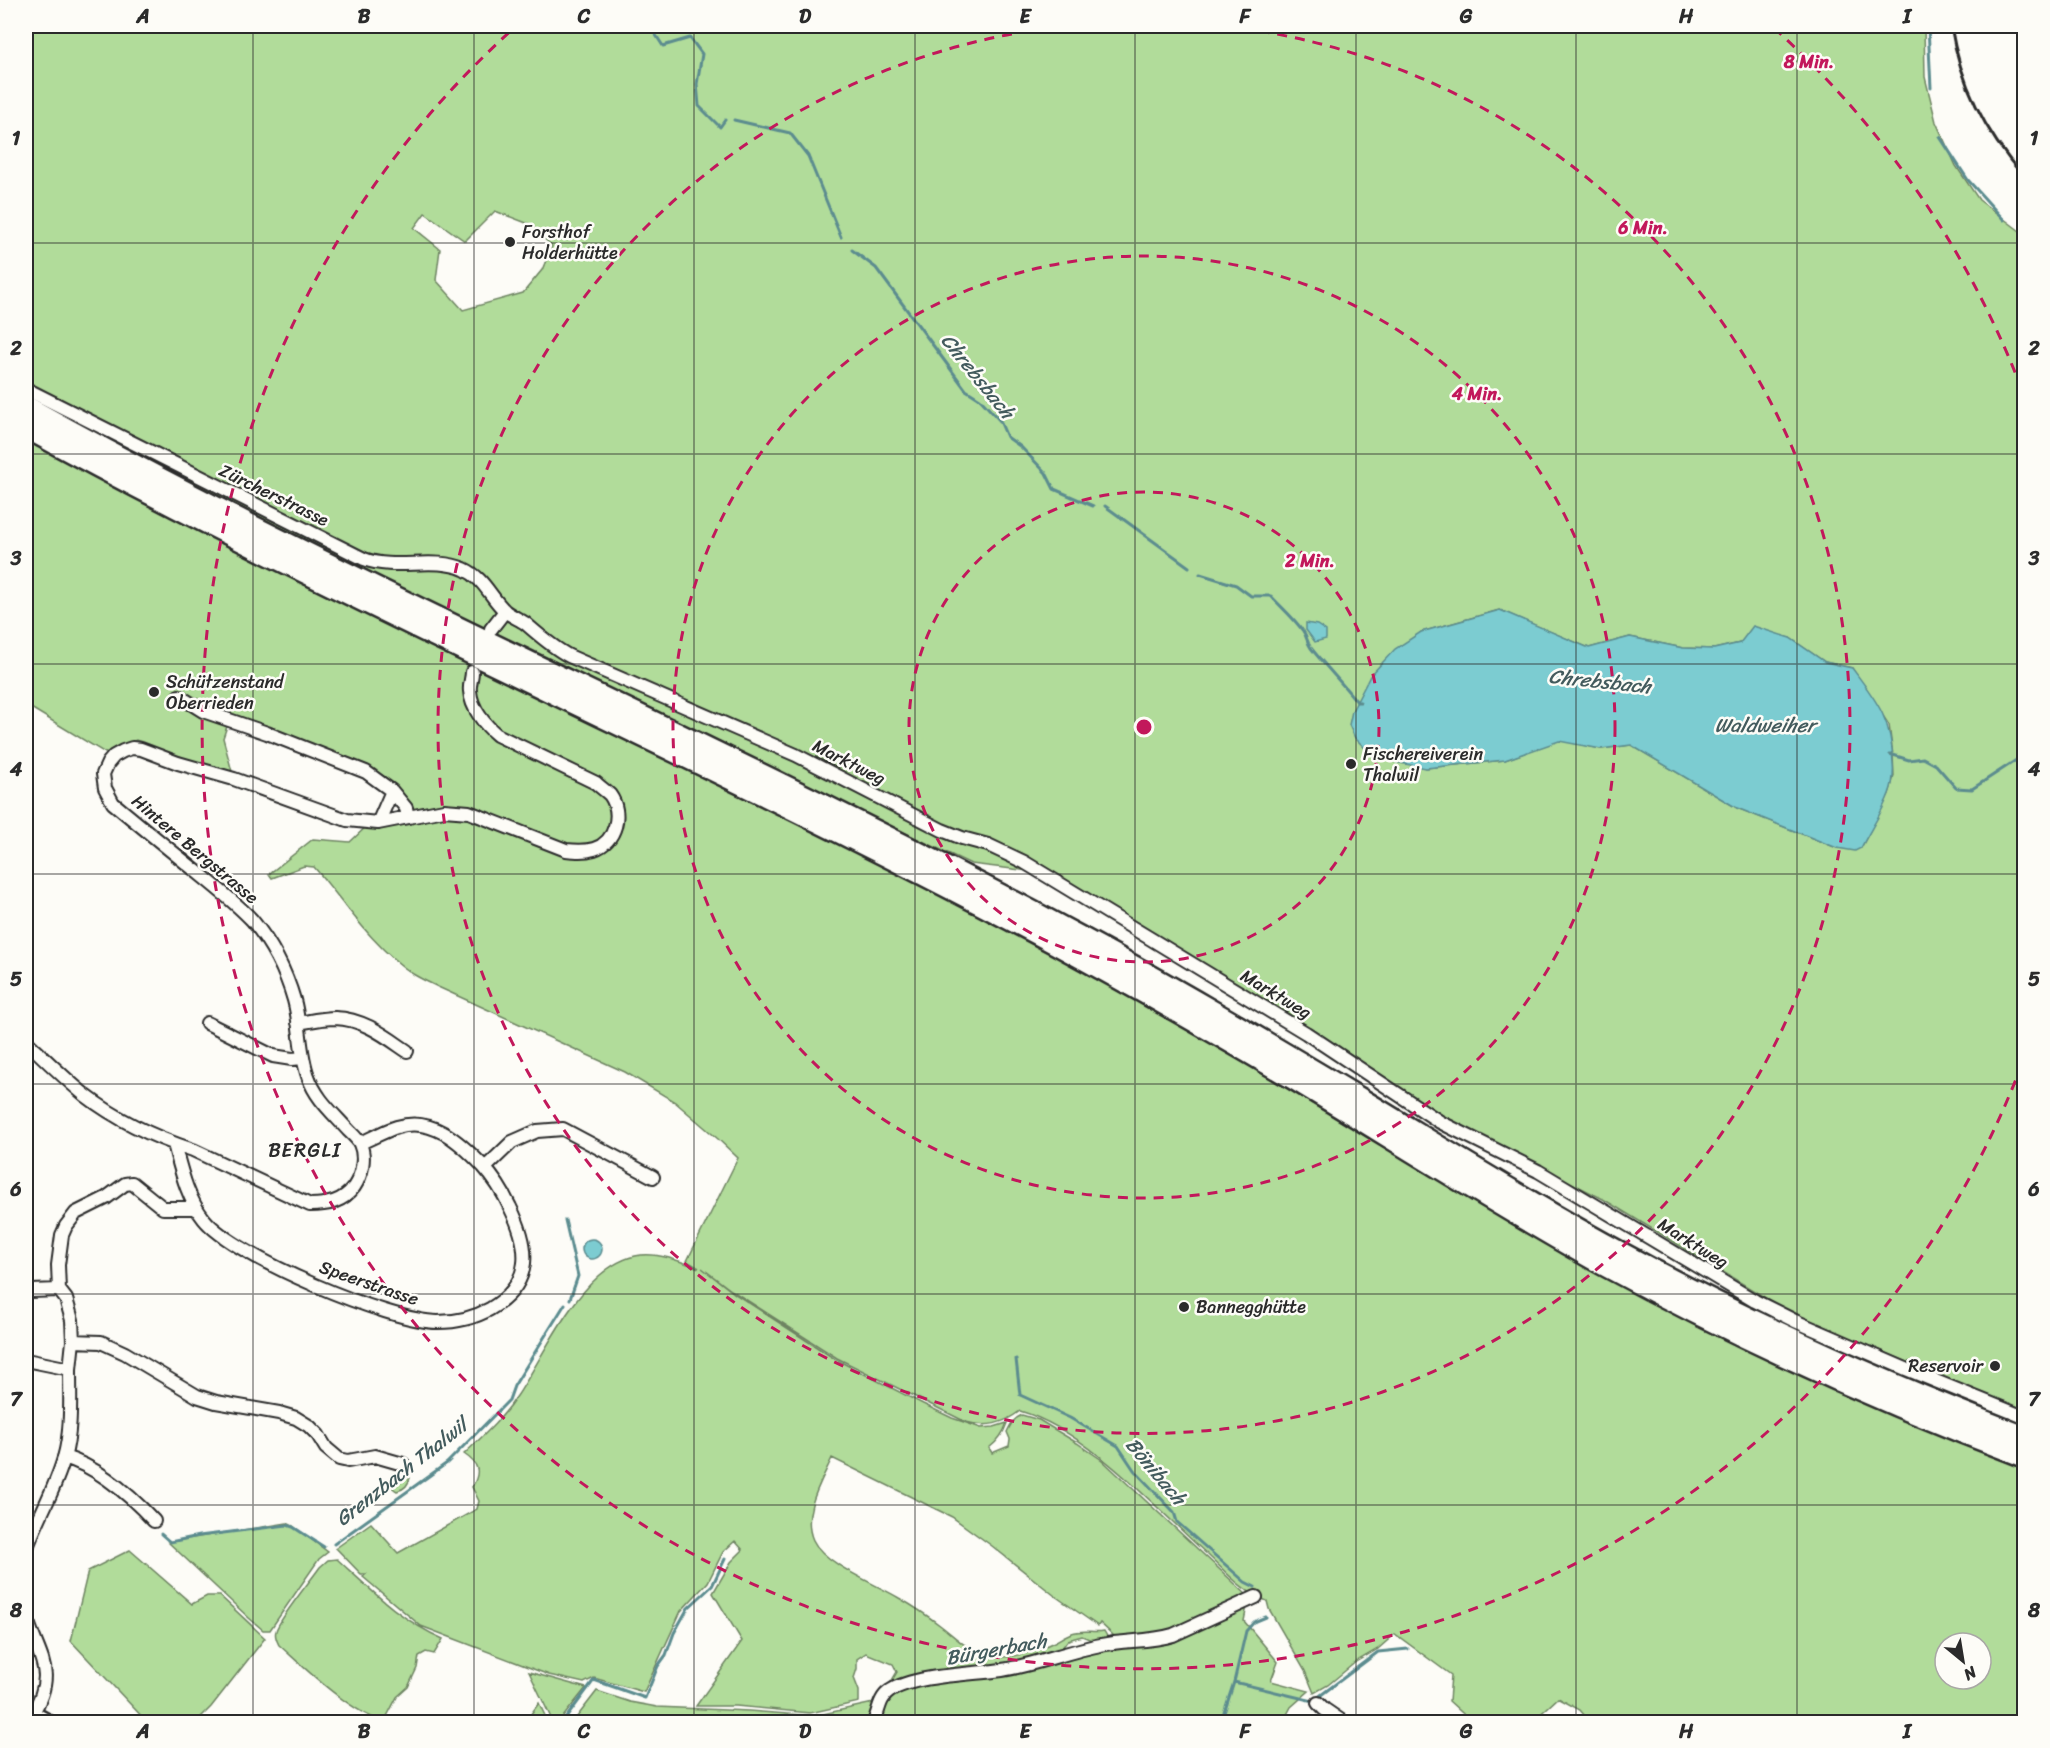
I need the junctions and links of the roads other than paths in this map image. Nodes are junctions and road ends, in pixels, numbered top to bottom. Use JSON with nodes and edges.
{"nodes":[{"id":1,"x":26,"y":388,"type":"edge"},
{"id":2,"x":26,"y":407,"type":"edge"},
{"id":3,"x":26,"y":427,"type":"edge"},
{"id":4,"x":505,"y":611,"type":"junction"},
{"id":5,"x":491,"y":629,"type":"dead end"},
{"id":6,"x":472,"y":672,"type":"dead end"},
{"id":7,"x":179,"y":696,"type":"dead end"},
{"id":8,"x":392,"y":791,"type":"junction"},
{"id":9,"x":408,"y":817,"type":"junction"},
{"id":10,"x":378,"y":823,"type":"junction"},
{"id":11,"x":207,"y":1023,"type":"dead end"},
{"id":12,"x":298,"y":1023,"type":"junction"},
{"id":13,"x":26,"y":1041,"type":"edge"},
{"id":14,"x":407,"y":1051,"type":"dead end"},
{"id":15,"x":303,"y":1058,"type":"junction"},
{"id":16,"x":360,"y":1143,"type":"junction"},
{"id":17,"x":174,"y":1144,"type":"junction"},
{"id":18,"x":484,"y":1168,"type":"junction"},
{"id":19,"x":653,"y":1177,"type":"dead end"},
{"id":20,"x":196,"y":1208,"type":"junction"},
{"id":21,"x":26,"y":1288,"type":"edge"},
{"id":22,"x":59,"y":1290,"type":"junction"},
{"id":23,"x":73,"y":1341,"type":"junction"},
{"id":24,"x":26,"y":1360,"type":"edge"},
{"id":25,"x":70,"y":1369,"type":"junction"},
{"id":26,"x":2025,"y":1417,"type":"edge"},
{"id":27,"x":2025,"y":1437,"type":"edge"},
{"id":28,"x":2025,"y":1456,"type":"edge"},
{"id":29,"x":64,"y":1457,"type":"junction"},
{"id":30,"x":403,"y":1464,"type":"dead end"},
{"id":31,"x":154,"y":1521,"type":"dead end"},
{"id":32,"x":26,"y":1550,"type":"edge"},
{"id":33,"x":1256,"y":1597,"type":"dead end"},
{"id":34,"x":26,"y":1615,"type":"edge"},
{"id":35,"x":1318,"y":1703,"type":"dead end"},
{"id":36,"x":34,"y":1716,"type":"edge"},
{"id":37,"x":874,"y":1722,"type":"edge"},
{"id":38,"x":1343,"y":1722,"type":"edge"}],
"edges":[{"from":1,"to":4,"type":"street","name":"Zürcherstrasse"},
{"from":2,"to":27,"type":"highway"},
{"from":3,"to":28,"type":"highway"},
{"from":4,"to":5,"type":"street"},
{"from":4,"to":26,"type":"street","name":"Marktweg"},
{"from":6,"to":9,"type":"street","name":"Hintere Bergstrasse"},
{"from":7,"to":8,"type":"street"},
{"from":8,"to":9,"type":"street"},
{"from":8,"to":10,"type":"street"},
{"from":9,"to":10,"type":"street","name":"Hintere Bergstrasse"},
{"from":10,"to":12,"type":"street","name":"Hintere Bergstrasse"},
{"from":11,"to":15,"type":"street"},
{"from":12,"to":14,"type":"street"},
{"from":12,"to":15,"type":"street","name":"Hintere Bergstrasse"},
{"from":13,"to":17,"type":"street"},
{"from":15,"to":16,"type":"street","name":"Hintere Bergstrasse"},
{"from":16,"to":17,"type":"street"},
{"from":16,"to":18,"type":"street","name":"Speerstrasse"},
{"from":17,"to":20,"type":"street","name":"Speerstrasse"},
{"from":18,"to":19,"type":"street"},
{"from":18,"to":20,"type":"street","name":"Speerstrasse"},
{"from":20,"to":22,"type":"street"},
{"from":21,"to":22,"type":"street"},
{"from":22,"to":23,"type":"street"},
{"from":23,"to":25,"type":"street"},
{"from":23,"to":30,"type":"street"},
{"from":24,"to":25,"type":"street"},
{"from":25,"to":29,"type":"street"},
{"from":29,"to":31,"type":"street"},
{"from":29,"to":32,"type":"street"},
{"from":33,"to":37,"type":"street"},
{"from":34,"to":36,"type":"street"},
{"from":35,"to":38,"type":"street"}]}
